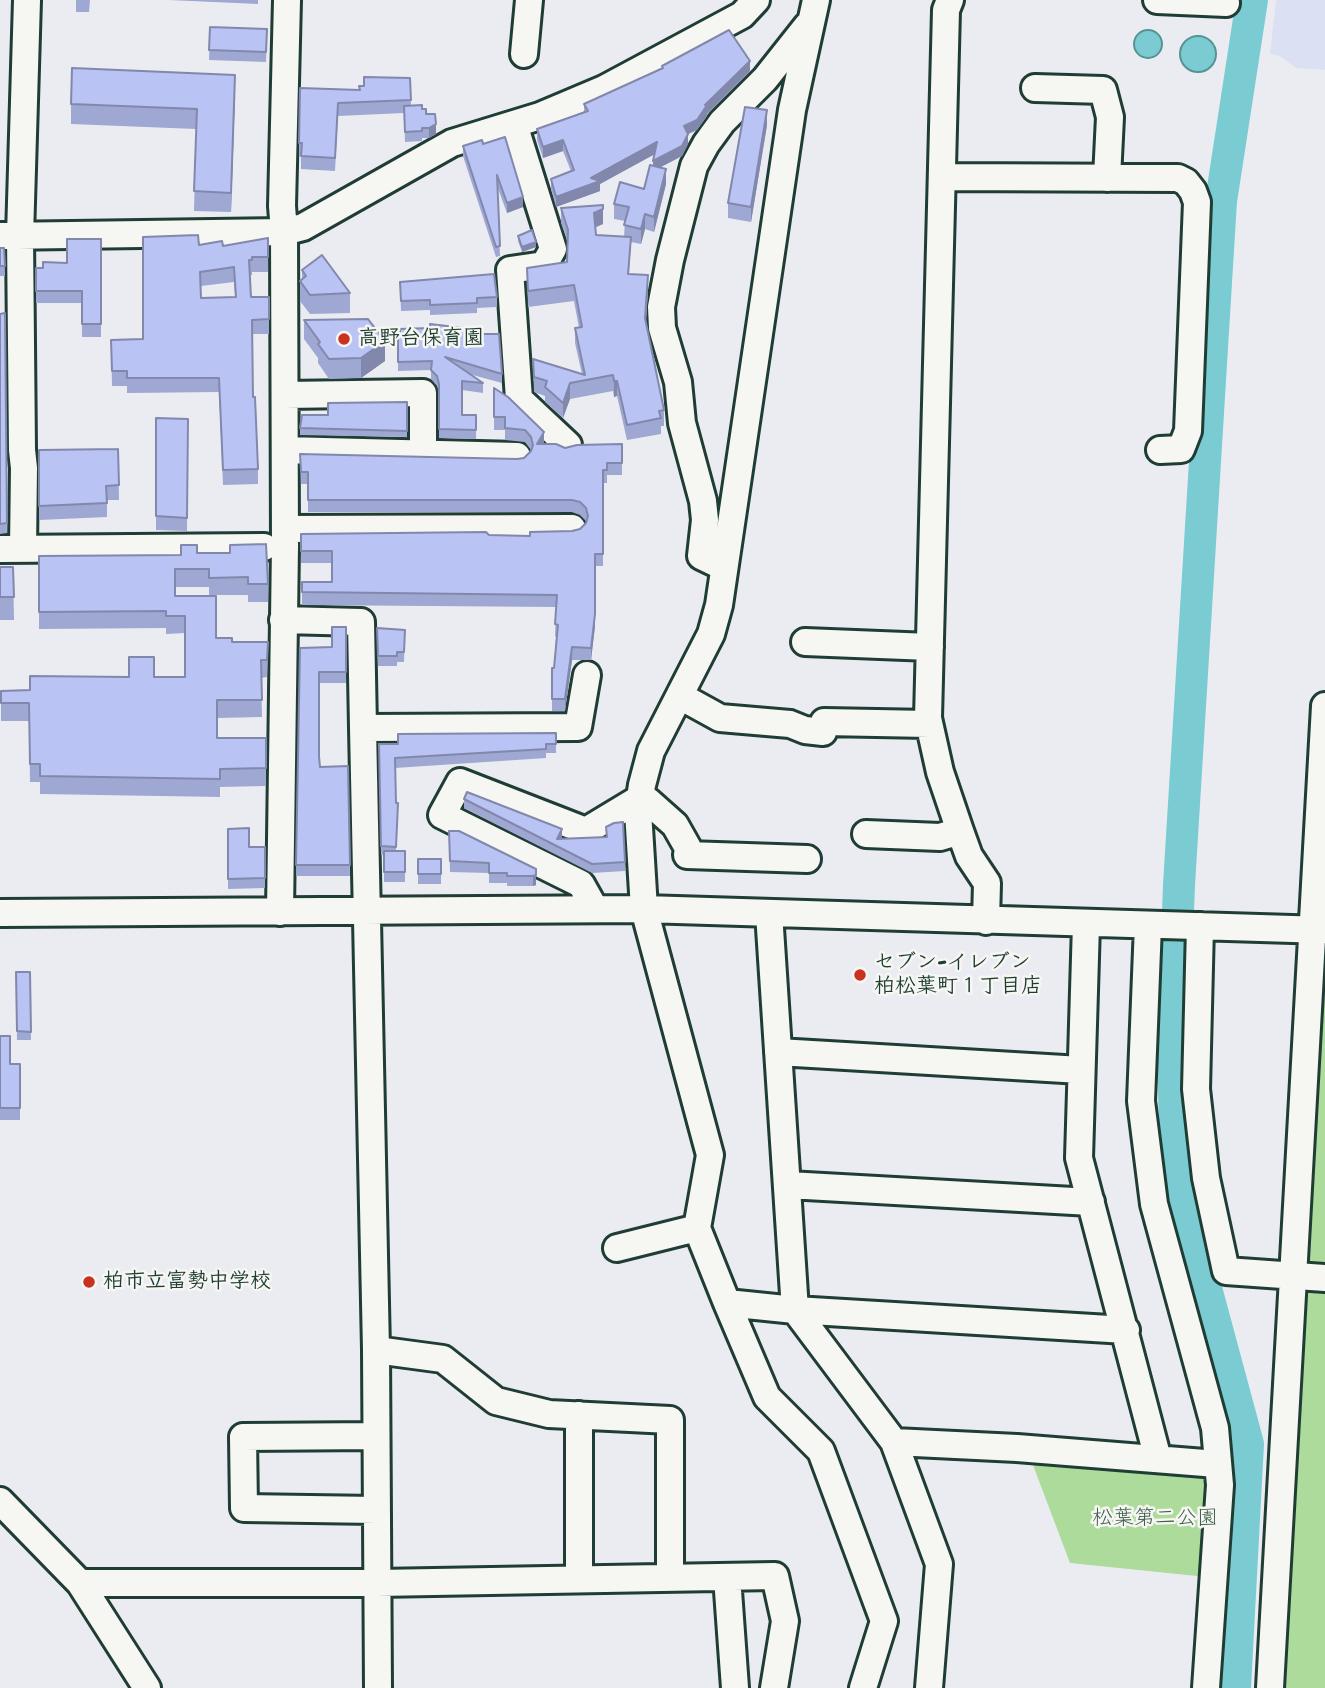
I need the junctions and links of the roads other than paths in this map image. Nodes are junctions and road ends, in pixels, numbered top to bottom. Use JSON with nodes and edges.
{"nodes":[{"id":1,"x":27,"y":0,"type":"edge"},
{"id":2,"x":287,"y":0,"type":"edge"},
{"id":3,"x":529,"y":0,"type":"edge"},
{"id":4,"x":756,"y":0,"type":"edge"},
{"id":5,"x":950,"y":0,"type":"edge"},
{"id":6,"x":1157,"y":0,"type":"edge"},
{"id":7,"x":1226,"y":3,"type":"dead end"},
{"id":8,"x":814,"y":10,"type":"edge"},
{"id":9,"x":524,"y":54,"type":"dead end"},
{"id":10,"x":1035,"y":88,"type":"dead end"},
{"id":11,"x":514,"y":124,"type":"junction"},
{"id":12,"x":942,"y":177,"type":"junction"},
{"id":13,"x":1107,"y":178,"type":"junction"},
{"id":14,"x":284,"y":232,"type":"junction"},
{"id":15,"x":10,"y":236,"type":"edge"},
{"id":16,"x":285,"y":395,"type":"junction"},
{"id":17,"x":568,"y":445,"type":"edge"},
{"id":18,"x":285,"y":450,"type":"junction"},
{"id":19,"x":1160,"y":450,"type":"dead end"},
{"id":20,"x":422,"y":454,"type":"junction"},
{"id":21,"x":517,"y":456,"type":"edge"},
{"id":22,"x":693,"y":466,"type":"junction"},
{"id":23,"x":739,"y":471,"type":"junction"},
{"id":24,"x":572,"y":528,"type":"edge"},
{"id":25,"x":285,"y":538,"type":"junction"},
{"id":26,"x":11,"y":549,"type":"edge"},
{"id":27,"x":724,"y":567,"type":"junction"},
{"id":28,"x":284,"y":620,"type":"junction"},
{"id":29,"x":805,"y":642,"type":"dead end"},
{"id":30,"x":930,"y":647,"type":"junction"},
{"id":31,"x":587,"y":675,"type":"dead end"},
{"id":32,"x":680,"y":696,"type":"junction"},
{"id":33,"x":1325,"y":706,"type":"edge"},
{"id":34,"x":929,"y":724,"type":"junction"},
{"id":35,"x":363,"y":728,"type":"junction"},
{"id":36,"x":639,"y":799,"type":"junction"},
{"id":37,"x":1322,"y":827,"type":"edge"},
{"id":38,"x":960,"y":831,"type":"junction"},
{"id":39,"x":866,"y":834,"type":"dead end"},
{"id":40,"x":807,"y":859,"type":"dead end"},
{"id":41,"x":595,"y":909,"type":"junction"},
{"id":42,"x":644,"y":909,"type":"junction"},
{"id":43,"x":367,"y":911,"type":"junction"},
{"id":44,"x":280,"y":912,"type":"junction"},
{"id":45,"x":0,"y":913,"type":"edge"},
{"id":46,"x":769,"y":913,"type":"junction"},
{"id":47,"x":986,"y":920,"type":"junction"},
{"id":48,"x":1086,"y":924,"type":"junction"},
{"id":49,"x":1154,"y":926,"type":"junction"},
{"id":50,"x":1196,"y":926,"type":"junction"},
{"id":51,"x":1319,"y":929,"type":"edge"},
{"id":52,"x":778,"y":1052,"type":"junction"},
{"id":53,"x":1081,"y":1070,"type":"junction"},
{"id":54,"x":788,"y":1185,"type":"junction"},
{"id":55,"x":1091,"y":1202,"type":"junction"},
{"id":56,"x":697,"y":1228,"type":"junction"},
{"id":57,"x":617,"y":1248,"type":"dead end"},
{"id":58,"x":1293,"y":1277,"type":"junction"},
{"id":59,"x":1325,"y":1278,"type":"edge"},
{"id":60,"x":727,"y":1303,"type":"junction"},
{"id":61,"x":796,"y":1310,"type":"junction"},
{"id":62,"x":1126,"y":1330,"type":"junction"},
{"id":63,"x":376,"y":1350,"type":"junction"},
{"id":64,"x":579,"y":1415,"type":"junction"},
{"id":65,"x":376,"y":1436,"type":"junction"},
{"id":66,"x":894,"y":1442,"type":"junction"},
{"id":67,"x":1158,"y":1459,"type":"junction"},
{"id":68,"x":1217,"y":1464,"type":"junction"},
{"id":69,"x":0,"y":1502,"type":"edge"},
{"id":70,"x":376,"y":1510,"type":"junction"},
{"id":71,"x":670,"y":1577,"type":"junction"},
{"id":72,"x":727,"y":1577,"type":"junction"},
{"id":73,"x":579,"y":1579,"type":"junction"},
{"id":74,"x":80,"y":1583,"type":"junction"},
{"id":75,"x":377,"y":1583,"type":"junction"},
{"id":76,"x":147,"y":1688,"type":"edge"},
{"id":77,"x":378,"y":1688,"type":"edge"},
{"id":78,"x":735,"y":1688,"type":"edge"},
{"id":79,"x":774,"y":1688,"type":"edge"},
{"id":80,"x":863,"y":1688,"type":"edge"},
{"id":81,"x":929,"y":1688,"type":"edge"},
{"id":82,"x":1206,"y":1688,"type":"edge"},
{"id":83,"x":1270,"y":1688,"type":"edge"}],
"edges":[{"from":1,"to":15,"type":"street"},
{"from":2,"to":14,"type":"street"},
{"from":3,"to":9,"type":"street"},
{"from":4,"to":11,"type":"street"},
{"from":5,"to":12,"type":"street"},
{"from":6,"to":7,"type":"street"},
{"from":8,"to":22,"type":"street"},
{"from":8,"to":23,"type":"street"},
{"from":10,"to":13,"type":"street"},
{"from":11,"to":14,"type":"street"},
{"from":11,"to":17,"type":"street"},
{"from":12,"to":13,"type":"street"},
{"from":12,"to":30,"type":"street"},
{"from":13,"to":19,"type":"street"},
{"from":14,"to":15,"type":"street"},
{"from":14,"to":16,"type":"street"},
{"from":15,"to":26,"type":"street"},
{"from":16,"to":18,"type":"street"},
{"from":16,"to":20,"type":"street"},
{"from":18,"to":20,"type":"street"},
{"from":18,"to":25,"type":"street"},
{"from":20,"to":21,"type":"street"},
{"from":22,"to":23,"type":"street"},
{"from":22,"to":27,"type":"street"},
{"from":23,"to":27,"type":"street"},
{"from":24,"to":25,"type":"street"},
{"from":25,"to":26,"type":"street"},
{"from":25,"to":28,"type":"street"},
{"from":27,"to":32,"type":"street"},
{"from":28,"to":35,"type":"street"},
{"from":28,"to":44,"type":"street"},
{"from":29,"to":30,"type":"street"},
{"from":30,"to":34,"type":"street"},
{"from":31,"to":35,"type":"street"},
{"from":32,"to":34,"type":"street"},
{"from":32,"to":36,"type":"street"},
{"from":33,"to":37,"type":"street"},
{"from":34,"to":38,"type":"street"},
{"from":35,"to":43,"type":"street"},
{"from":36,"to":40,"type":"street"},
{"from":36,"to":41,"type":"street"},
{"from":36,"to":42,"type":"street"},
{"from":37,"to":51,"type":"street"},
{"from":38,"to":39,"type":"street"},
{"from":38,"to":47,"type":"street"},
{"from":41,"to":42,"type":"street"},
{"from":41,"to":43,"type":"street"},
{"from":42,"to":46,"type":"street"},
{"from":42,"to":56,"type":"street"},
{"from":43,"to":44,"type":"street"},
{"from":43,"to":63,"type":"street"},
{"from":44,"to":45,"type":"street"},
{"from":46,"to":47,"type":"street"},
{"from":46,"to":52,"type":"street"},
{"from":47,"to":48,"type":"street"},
{"from":48,"to":49,"type":"street"},
{"from":48,"to":53,"type":"street"},
{"from":49,"to":50,"type":"street"},
{"from":49,"to":68,"type":"street"},
{"from":50,"to":51,"type":"street"},
{"from":50,"to":58,"type":"street"},
{"from":51,"to":58,"type":"street"},
{"from":52,"to":53,"type":"street"},
{"from":52,"to":54,"type":"street"},
{"from":53,"to":55,"type":"street"},
{"from":54,"to":55,"type":"street"},
{"from":54,"to":61,"type":"street"},
{"from":55,"to":62,"type":"street"},
{"from":56,"to":57,"type":"street"},
{"from":56,"to":60,"type":"street"},
{"from":58,"to":59,"type":"street"},
{"from":58,"to":83,"type":"street"},
{"from":60,"to":61,"type":"street"},
{"from":60,"to":80,"type":"street"},
{"from":61,"to":62,"type":"street"},
{"from":61,"to":66,"type":"street"},
{"from":62,"to":67,"type":"street"},
{"from":63,"to":64,"type":"street"},
{"from":63,"to":65,"type":"street"},
{"from":64,"to":71,"type":"street"},
{"from":64,"to":73,"type":"street"},
{"from":65,"to":70,"type":"street"},
{"from":65,"to":70,"type":"street"},
{"from":66,"to":67,"type":"street"},
{"from":66,"to":81,"type":"street"},
{"from":67,"to":68,"type":"street"},
{"from":68,"to":82,"type":"street"},
{"from":69,"to":74,"type":"street"},
{"from":70,"to":75,"type":"street"},
{"from":71,"to":72,"type":"street"},
{"from":71,"to":73,"type":"street"},
{"from":72,"to":78,"type":"street"},
{"from":72,"to":79,"type":"street"},
{"from":73,"to":75,"type":"street"},
{"from":74,"to":75,"type":"street"},
{"from":74,"to":76,"type":"street"},
{"from":75,"to":77,"type":"street"}]}
